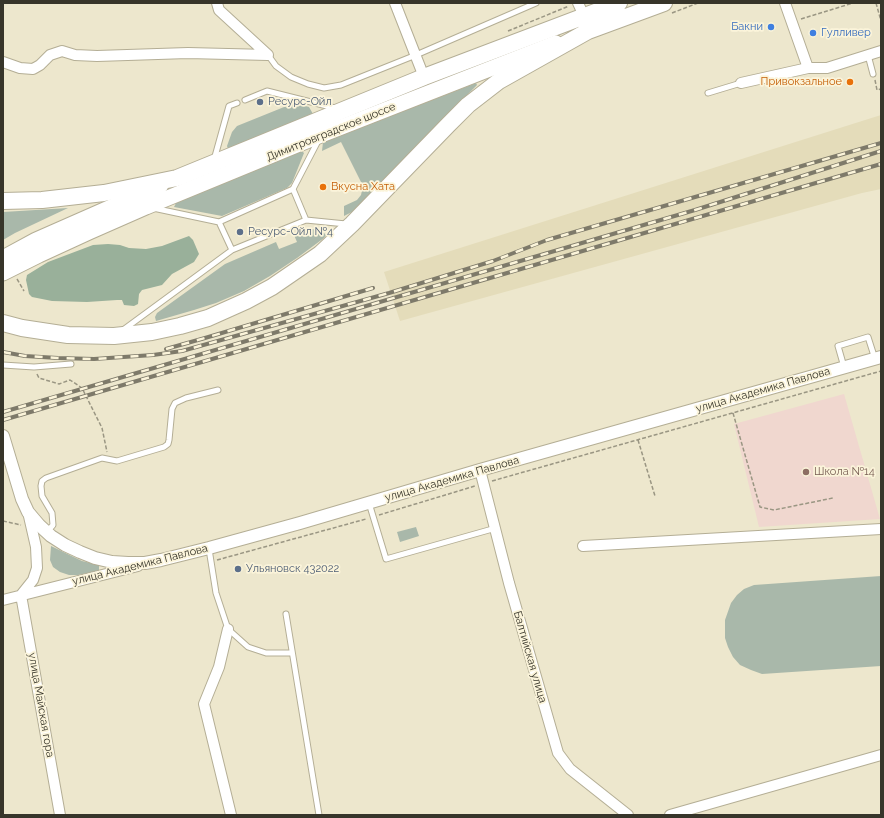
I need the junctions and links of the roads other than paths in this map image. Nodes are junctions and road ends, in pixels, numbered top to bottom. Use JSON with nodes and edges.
{"nodes":[{"id":1,"x":218,"y":3,"type":"edge"},
{"id":2,"x":396,"y":3,"type":"edge"},
{"id":3,"x":536,"y":3,"type":"edge"},
{"id":4,"x":619,"y":3,"type":"edge"},
{"id":5,"x":664,"y":3,"type":"edge"},
{"id":6,"x":787,"y":4,"type":"edge"},
{"id":7,"x":583,"y":17,"type":"edge"},
{"id":8,"x":881,"y":51,"type":"edge"},
{"id":9,"x":268,"y":55,"type":"junction"},
{"id":10,"x":416,"y":55,"type":"junction"},
{"id":11,"x":868,"y":55,"type":"junction"},
{"id":12,"x":3,"y":62,"type":"edge"},
{"id":13,"x":808,"y":68,"type":"junction"},
{"id":14,"x":873,"y":74,"type":"road end"},
{"id":15,"x":424,"y":77,"type":"junction"},
{"id":16,"x":741,"y":83,"type":"joint"},
{"id":17,"x":708,"y":93,"type":"dead end"},
{"id":18,"x":245,"y":100,"type":"dead end"},
{"id":19,"x":237,"y":103,"type":"dead end"},
{"id":20,"x":344,"y":110,"type":"junction"},
{"id":21,"x":322,"y":135,"type":"junction"},
{"id":22,"x":214,"y":163,"type":"junction"},
{"id":23,"x":177,"y":178,"type":"junction"},
{"id":24,"x":293,"y":189,"type":"junction"},
{"id":25,"x":3,"y":202,"type":"edge"},
{"id":26,"x":146,"y":207,"type":"junction"},
{"id":27,"x":306,"y":220,"type":"junction"},
{"id":28,"x":219,"y":222,"type":"junction"},
{"id":29,"x":352,"y":224,"type":"junction"},
{"id":30,"x":232,"y":250,"type":"junction"},
{"id":31,"x":3,"y":258,"type":"edge"},
{"id":32,"x":9,"y":274,"type":"edge"},
{"id":33,"x":3,"y":322,"type":"edge"},
{"id":34,"x":114,"y":336,"type":"junction"},
{"id":35,"x":878,"y":358,"type":"edge"},
{"id":36,"x":71,"y":364,"type":"dead end"},
{"id":37,"x":3,"y":365,"type":"edge"},
{"id":38,"x":844,"y":367,"type":"junction"},
{"id":39,"x":218,"y":390,"type":"dead end"},
{"id":40,"x":3,"y":436,"type":"edge"},
{"id":41,"x":480,"y":470,"type":"junction"},
{"id":42,"x":369,"y":503,"type":"junction"},
{"id":43,"x":28,"y":512,"type":"junction"},
{"id":44,"x":496,"y":528,"type":"junction"},
{"id":45,"x":881,"y":529,"type":"edge"},
{"id":46,"x":47,"y":532,"type":"junction"},
{"id":47,"x":583,"y":546,"type":"dead end"},
{"id":48,"x":209,"y":548,"type":"junction"},
{"id":49,"x":162,"y":560,"type":"junction"},
{"id":50,"x":21,"y":595,"type":"junction"},
{"id":51,"x":3,"y":600,"type":"edge"},
{"id":52,"x":286,"y":614,"type":"dead end"},
{"id":53,"x":228,"y":629,"type":"junction"},
{"id":54,"x":292,"y":652,"type":"junction"},
{"id":55,"x":881,"y":755,"type":"edge"},
{"id":56,"x":58,"y":814,"type":"edge"},
{"id":57,"x":231,"y":815,"type":"edge"},
{"id":58,"x":320,"y":815,"type":"edge"},
{"id":59,"x":628,"y":815,"type":"edge"},
{"id":60,"x":670,"y":815,"type":"edge"}],
"edges":[{"from":1,"to":9,"type":"street"},
{"from":2,"to":10,"type":"street"},
{"from":3,"to":10,"type":"lane"},
{"from":4,"to":7,"type":"highway","name":"Димитровградское шоссе"},
{"from":5,"to":7,"type":"highway","name":"Димитровградское шоссе"},
{"from":6,"to":13,"type":"street"},
{"from":7,"to":15,"type":"highway","name":"Димитровградское шоссе"},
{"from":7,"to":21,"type":"main road","name":"Димитровградское шоссе"},
{"from":7,"to":29,"type":"highway"},
{"from":8,"to":11,"type":"street"},
{"from":9,"to":10,"type":"lane"},
{"from":9,"to":12,"type":"street"},
{"from":10,"to":15,"type":"street"},
{"from":11,"to":13,"type":"street"},
{"from":11,"to":14,"type":"lane"},
{"from":13,"to":16,"type":"street"},
{"from":15,"to":20,"type":"highway","name":"Димитровградское шоссе"},
{"from":16,"to":17,"type":"lane"},
{"from":18,"to":20,"type":"lane"},
{"from":19,"to":22,"type":"lane"},
{"from":20,"to":22,"type":"highway","name":"Димитровградское шоссе"},
{"from":21,"to":24,"type":"lane"},
{"from":21,"to":26,"type":"main road","name":"Димитровградское шоссе"},
{"from":22,"to":23,"type":"highway","name":"Димитровградское шоссе"},
{"from":23,"to":25,"type":"highway"},
{"from":23,"to":31,"type":"main road","name":"Димитровградское шоссе"},
{"from":24,"to":27,"type":"lane"},
{"from":24,"to":28,"type":"lane"},
{"from":26,"to":28,"type":"lane"},
{"from":26,"to":32,"type":"main road","name":"Димитровградское шоссе"},
{"from":27,"to":29,"type":"lane"},
{"from":27,"to":30,"type":"lane"},
{"from":28,"to":30,"type":"lane"},
{"from":29,"to":34,"type":"highway"},
{"from":30,"to":34,"type":"lane"},
{"from":33,"to":34,"type":"highway"},
{"from":35,"to":38,"type":"street","name":"улица Академика Павлова"},
{"from":35,"to":38,"type":"lane"},
{"from":36,"to":37,"type":"lane"},
{"from":38,"to":41,"type":"street","name":"улица Академика Павлова"},
{"from":39,"to":46,"type":"lane"},
{"from":40,"to":43,"type":"street"},
{"from":41,"to":42,"type":"street","name":"улица Академика Павлова"},
{"from":41,"to":44,"type":"street","name":"Балтийская улица"},
{"from":42,"to":44,"type":"lane"},
{"from":42,"to":48,"type":"street","name":"улица Академика Павлова"},
{"from":43,"to":46,"type":"street"},
{"from":43,"to":50,"type":"street"},
{"from":44,"to":59,"type":"street","name":"Балтийская улица"},
{"from":45,"to":47,"type":"street"},
{"from":46,"to":49,"type":"street"},
{"from":48,"to":49,"type":"street","name":"улица Академика Павлова"},
{"from":48,"to":53,"type":"lane"},
{"from":49,"to":50,"type":"street","name":"улица Академика Павлова"},
{"from":50,"to":51,"type":"street","name":"улица Академика Павлова"},
{"from":50,"to":56,"type":"street","name":"улица Майская гора"},
{"from":52,"to":54,"type":"lane"},
{"from":53,"to":54,"type":"lane"},
{"from":53,"to":57,"type":"street"},
{"from":54,"to":58,"type":"lane"},
{"from":55,"to":60,"type":"street"}]}
